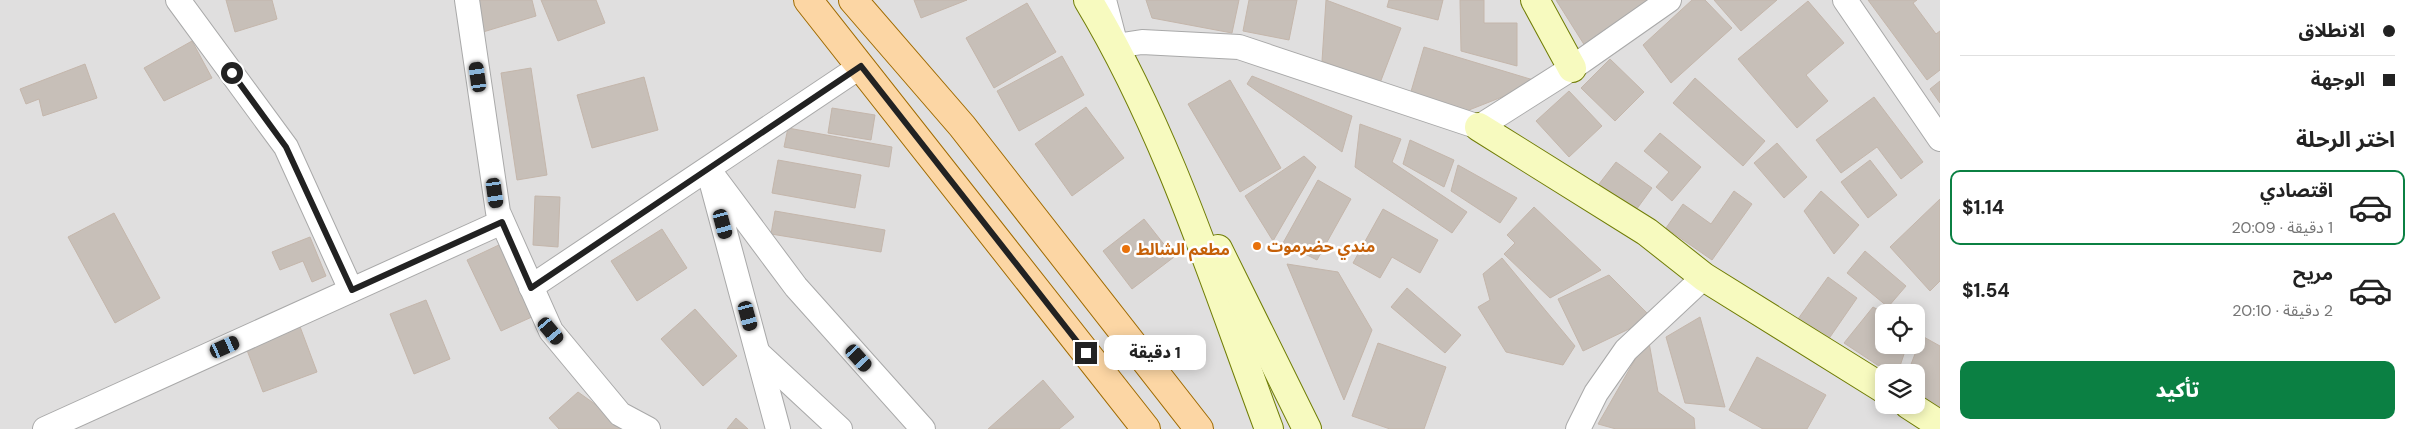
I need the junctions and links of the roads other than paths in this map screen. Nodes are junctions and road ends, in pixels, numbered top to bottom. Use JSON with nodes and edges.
{"nodes":[{"id":1,"x":178,"y":0,"type":"edge"},
{"id":2,"x":467,"y":0,"type":"edge"},
{"id":3,"x":808,"y":0,"type":"edge"},
{"id":4,"x":853,"y":0,"type":"edge"},
{"id":5,"x":1088,"y":0,"type":"edge"},
{"id":6,"x":1104,"y":0,"type":"edge"},
{"id":7,"x":1536,"y":0,"type":"edge"},
{"id":8,"x":1670,"y":0,"type":"edge"},
{"id":9,"x":1845,"y":0,"type":"edge"},
{"id":10,"x":1116,"y":46,"type":"junction"},
{"id":11,"x":861,"y":66,"type":"junction"},
{"id":12,"x":1572,"y":68,"type":"junction"},
{"id":13,"x":1479,"y":127,"type":"junction"},
{"id":14,"x":1940,"y":139,"type":"edge"},
{"id":15,"x":1169,"y":163,"type":"junction"},
{"id":16,"x":708,"y":169,"type":"junction"},
{"id":17,"x":502,"y":222,"type":"junction"},
{"id":18,"x":1704,"y":277,"type":"junction"},
{"id":19,"x":531,"y":288,"type":"junction"},
{"id":20,"x":352,"y":290,"type":"junction"},
{"id":21,"x":758,"y":353,"type":"junction"},
{"id":22,"x":1875,"y":383,"type":"edge"},
{"id":23,"x":1923,"y":414,"type":"edge"},
{"id":24,"x":1940,"y":425,"type":"edge"},
{"id":25,"x":45,"y":429,"type":"edge"},
{"id":26,"x":648,"y":429,"type":"edge"},
{"id":27,"x":778,"y":429,"type":"edge"},
{"id":28,"x":840,"y":429,"type":"edge"},
{"id":29,"x":923,"y":429,"type":"edge"},
{"id":30,"x":1146,"y":429,"type":"edge"},
{"id":31,"x":1199,"y":429,"type":"edge"},
{"id":32,"x":1269,"y":429,"type":"edge"},
{"id":33,"x":1307,"y":429,"type":"edge"},
{"id":34,"x":1578,"y":429,"type":"edge"}],
"edges":[{"from":1,"to":20,"type":"street"},
{"from":2,"to":17,"type":"street"},
{"from":3,"to":11,"type":"main road"},
{"from":4,"to":31,"type":"main road"},
{"from":5,"to":10,"type":"main road"},
{"from":6,"to":10,"type":"street"},
{"from":7,"to":12,"type":"main road"},
{"from":8,"to":12,"type":"street"},
{"from":9,"to":14,"type":"street"},
{"from":10,"to":13,"type":"street"},
{"from":10,"to":15,"type":"main road"},
{"from":11,"to":16,"type":"street"},
{"from":11,"to":30,"type":"main road"},
{"from":12,"to":13,"type":"street"},
{"from":13,"to":18,"type":"main road"},
{"from":15,"to":32,"type":"main road"},
{"from":15,"to":33,"type":"main road"},
{"from":16,"to":19,"type":"street"},
{"from":16,"to":21,"type":"street"},
{"from":16,"to":29,"type":"street"},
{"from":17,"to":19,"type":"street"},
{"from":17,"to":20,"type":"street"},
{"from":18,"to":22,"type":"main road"},
{"from":18,"to":34,"type":"street"},
{"from":19,"to":26,"type":"street"},
{"from":20,"to":25,"type":"street"},
{"from":21,"to":27,"type":"street"},
{"from":21,"to":28,"type":"street"},
{"from":23,"to":24,"type":"main road"}]}
